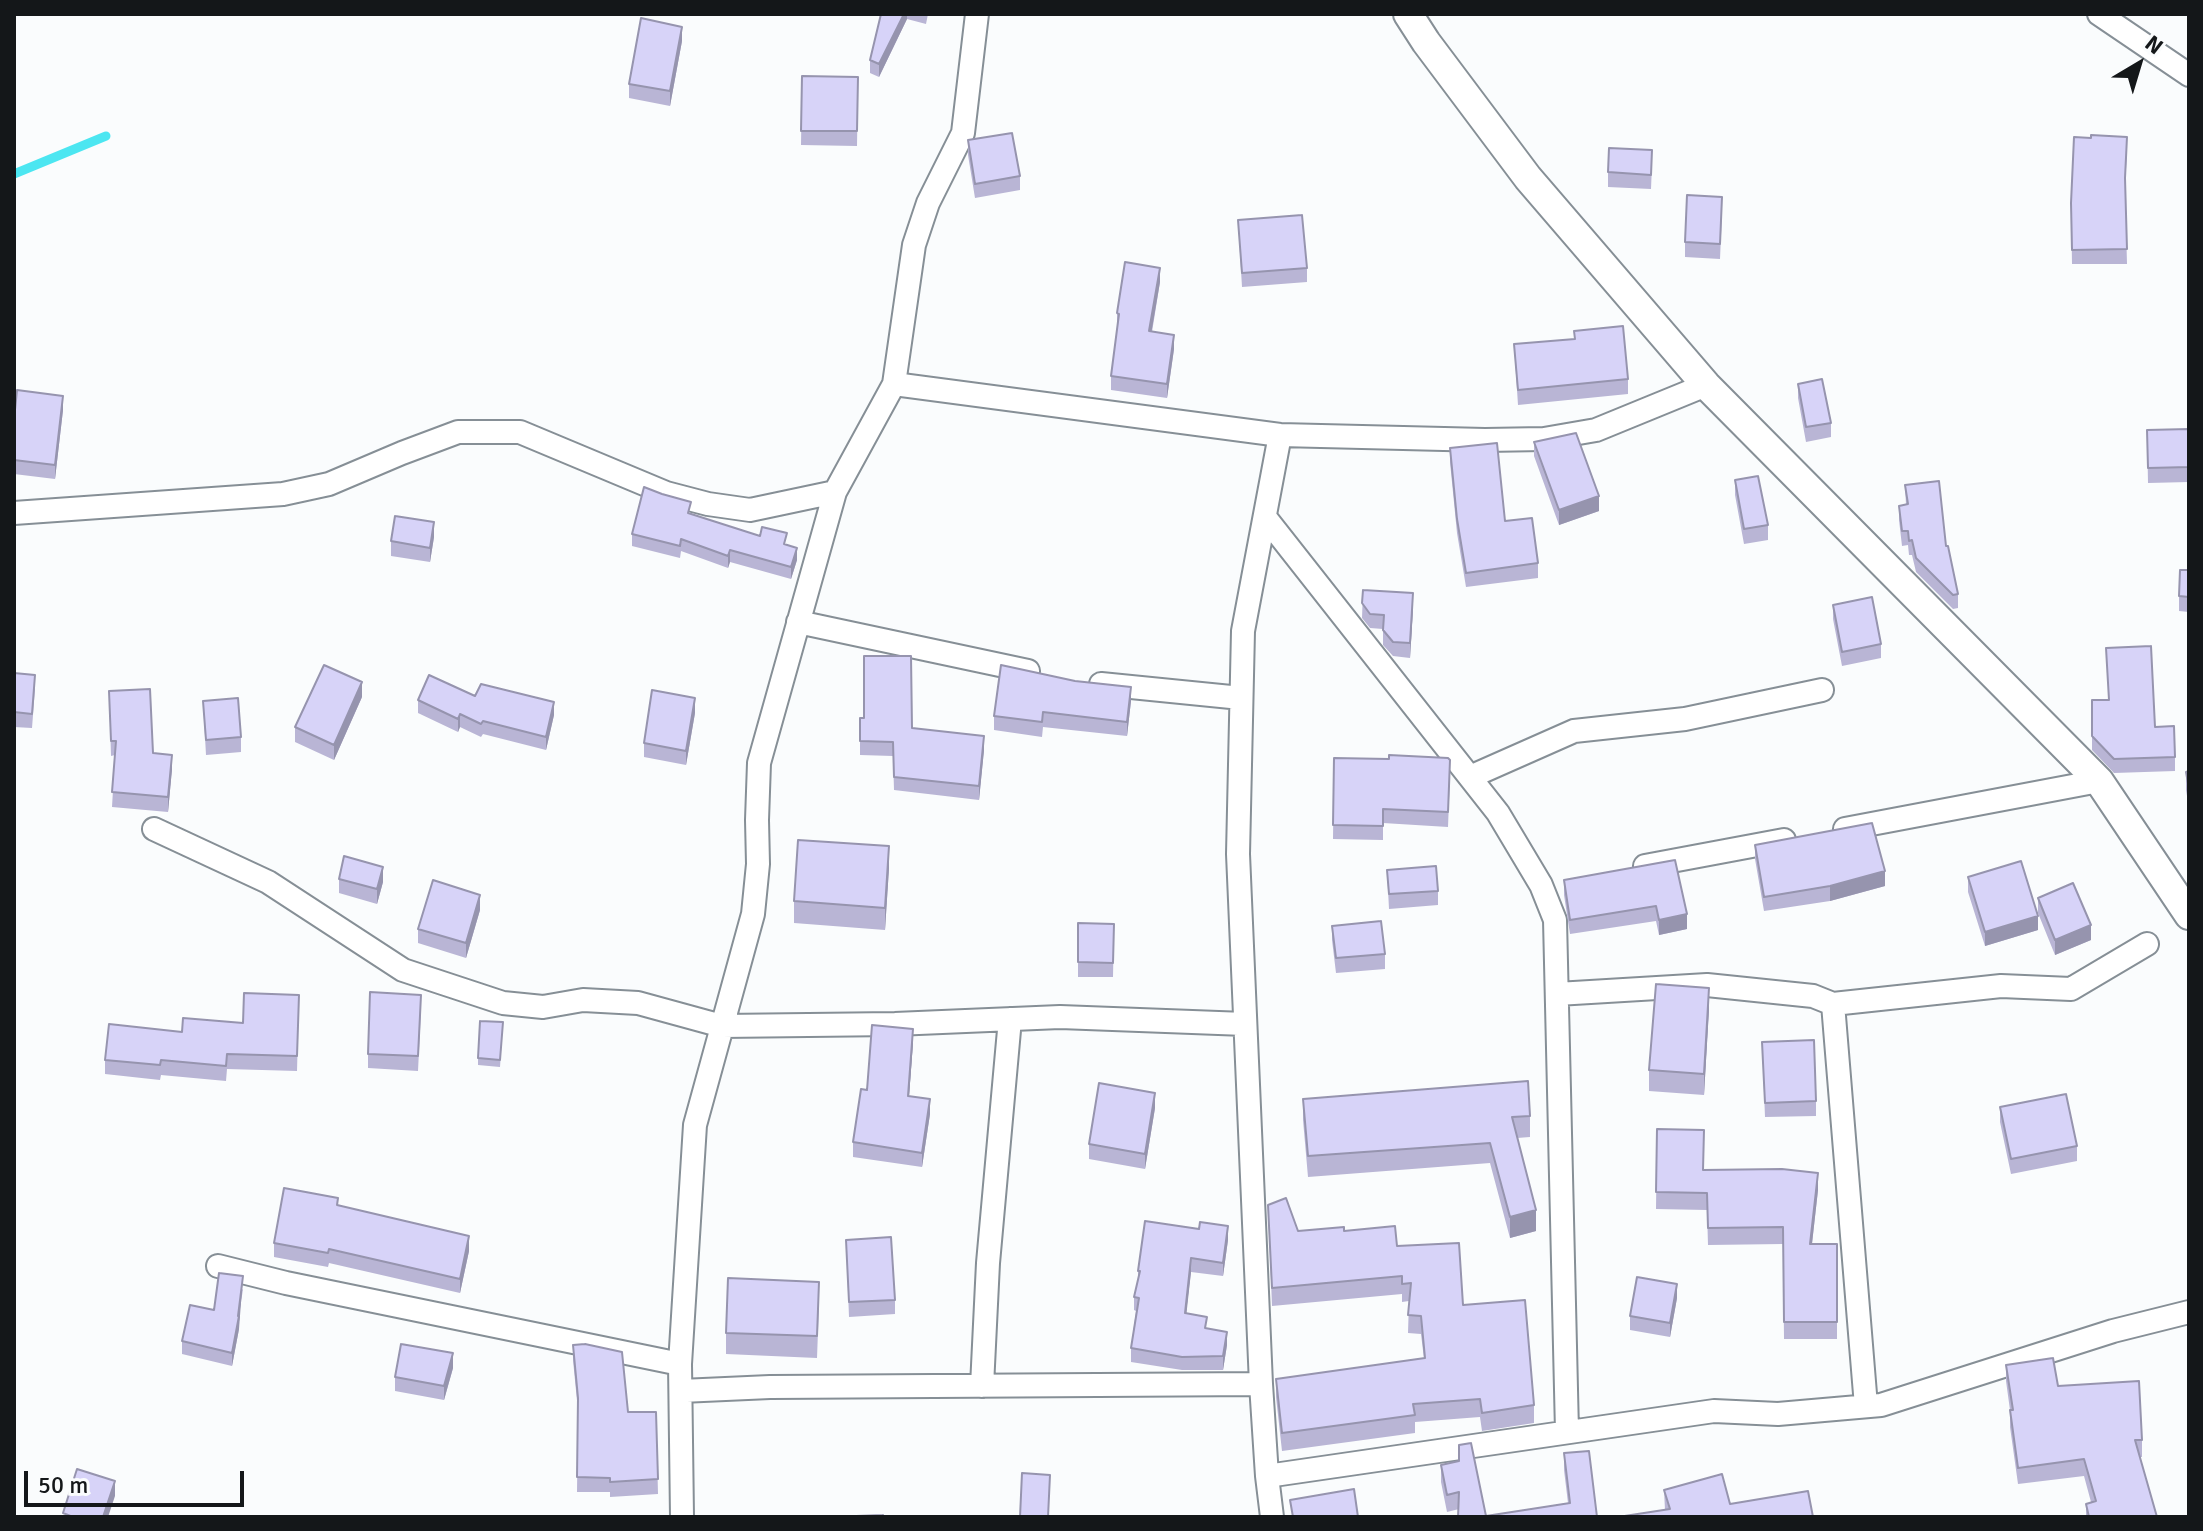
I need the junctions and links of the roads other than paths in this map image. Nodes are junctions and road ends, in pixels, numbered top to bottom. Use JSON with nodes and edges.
{"nodes":[{"id":1,"x":977,"y":14,"type":"edge"},
{"id":2,"x":1408,"y":14,"type":"edge"},
{"id":3,"x":2099,"y":14,"type":"edge"},
{"id":4,"x":2189,"y":75,"type":"edge"},
{"id":5,"x":894,"y":384,"type":"junction"},
{"id":6,"x":1706,"y":385,"type":"junction"},
{"id":7,"x":1280,"y":435,"type":"junction"},
{"id":8,"x":835,"y":492,"type":"junction"},
{"id":9,"x":14,"y":513,"type":"edge"},
{"id":10,"x":1265,"y":517,"type":"junction"},
{"id":11,"x":798,"y":622,"type":"junction"},
{"id":12,"x":1047,"y":675,"type":"edge"},
{"id":13,"x":1078,"y":682,"type":"edge"},
{"id":14,"x":1822,"y":690,"type":"dead end"},
{"id":15,"x":1241,"y":698,"type":"junction"},
{"id":16,"x":1470,"y":777,"type":"junction"},
{"id":17,"x":2099,"y":781,"type":"junction"},
{"id":18,"x":154,"y":829,"type":"dead end"},
{"id":19,"x":1619,"y":871,"type":"edge"},
{"id":20,"x":2189,"y":915,"type":"edge"},
{"id":21,"x":2147,"y":944,"type":"dead end"},
{"id":22,"x":1557,"y":994,"type":"junction"},
{"id":23,"x":1833,"y":1004,"type":"junction"},
{"id":24,"x":1010,"y":1019,"type":"junction"},
{"id":25,"x":1245,"y":1024,"type":"junction"},
{"id":26,"x":722,"y":1026,"type":"junction"},
{"id":27,"x":218,"y":1266,"type":"dead end"},
{"id":28,"x":2189,"y":1312,"type":"edge"},
{"id":29,"x":680,"y":1364,"type":"junction"},
{"id":30,"x":1261,"y":1384,"type":"junction"},
{"id":31,"x":1232,"y":1385,"type":"junction"},
{"id":32,"x":982,"y":1386,"type":"junction"},
{"id":33,"x":681,"y":1391,"type":"junction"},
{"id":34,"x":1866,"y":1406,"type":"junction"},
{"id":35,"x":1263,"y":1419,"type":"junction"},
{"id":36,"x":1567,"y":1432,"type":"junction"},
{"id":37,"x":1267,"y":1476,"type":"junction"},
{"id":38,"x":678,"y":1516,"type":"edge"},
{"id":39,"x":1272,"y":1517,"type":"edge"}],
"edges":[{"from":1,"to":5,"type":"street"},
{"from":2,"to":6,"type":"street"},
{"from":3,"to":4,"type":"street"},
{"from":5,"to":7,"type":"street"},
{"from":5,"to":8,"type":"street"},
{"from":6,"to":7,"type":"street"},
{"from":6,"to":17,"type":"street"},
{"from":7,"to":10,"type":"street"},
{"from":8,"to":9,"type":"street"},
{"from":8,"to":11,"type":"street"},
{"from":10,"to":15,"type":"street"},
{"from":10,"to":16,"type":"street"},
{"from":11,"to":12,"type":"street"},
{"from":11,"to":26,"type":"street"},
{"from":13,"to":15,"type":"street"},
{"from":14,"to":16,"type":"street"},
{"from":15,"to":25,"type":"street"},
{"from":16,"to":22,"type":"street"},
{"from":17,"to":19,"type":"street"},
{"from":17,"to":20,"type":"street"},
{"from":18,"to":26,"type":"street"},
{"from":21,"to":23,"type":"street"},
{"from":22,"to":23,"type":"street"},
{"from":22,"to":36,"type":"street"},
{"from":23,"to":34,"type":"street"},
{"from":24,"to":25,"type":"street"},
{"from":24,"to":26,"type":"street"},
{"from":24,"to":32,"type":"street"},
{"from":25,"to":30,"type":"street"},
{"from":26,"to":29,"type":"street"},
{"from":27,"to":29,"type":"street"},
{"from":28,"to":34,"type":"street"},
{"from":29,"to":33,"type":"street"},
{"from":30,"to":31,"type":"street"},
{"from":30,"to":35,"type":"street"},
{"from":31,"to":32,"type":"street"},
{"from":31,"to":35,"type":"street"},
{"from":32,"to":33,"type":"street"},
{"from":33,"to":38,"type":"street"},
{"from":34,"to":36,"type":"street"},
{"from":35,"to":37,"type":"street"},
{"from":36,"to":37,"type":"street"},
{"from":37,"to":39,"type":"street"}]}
